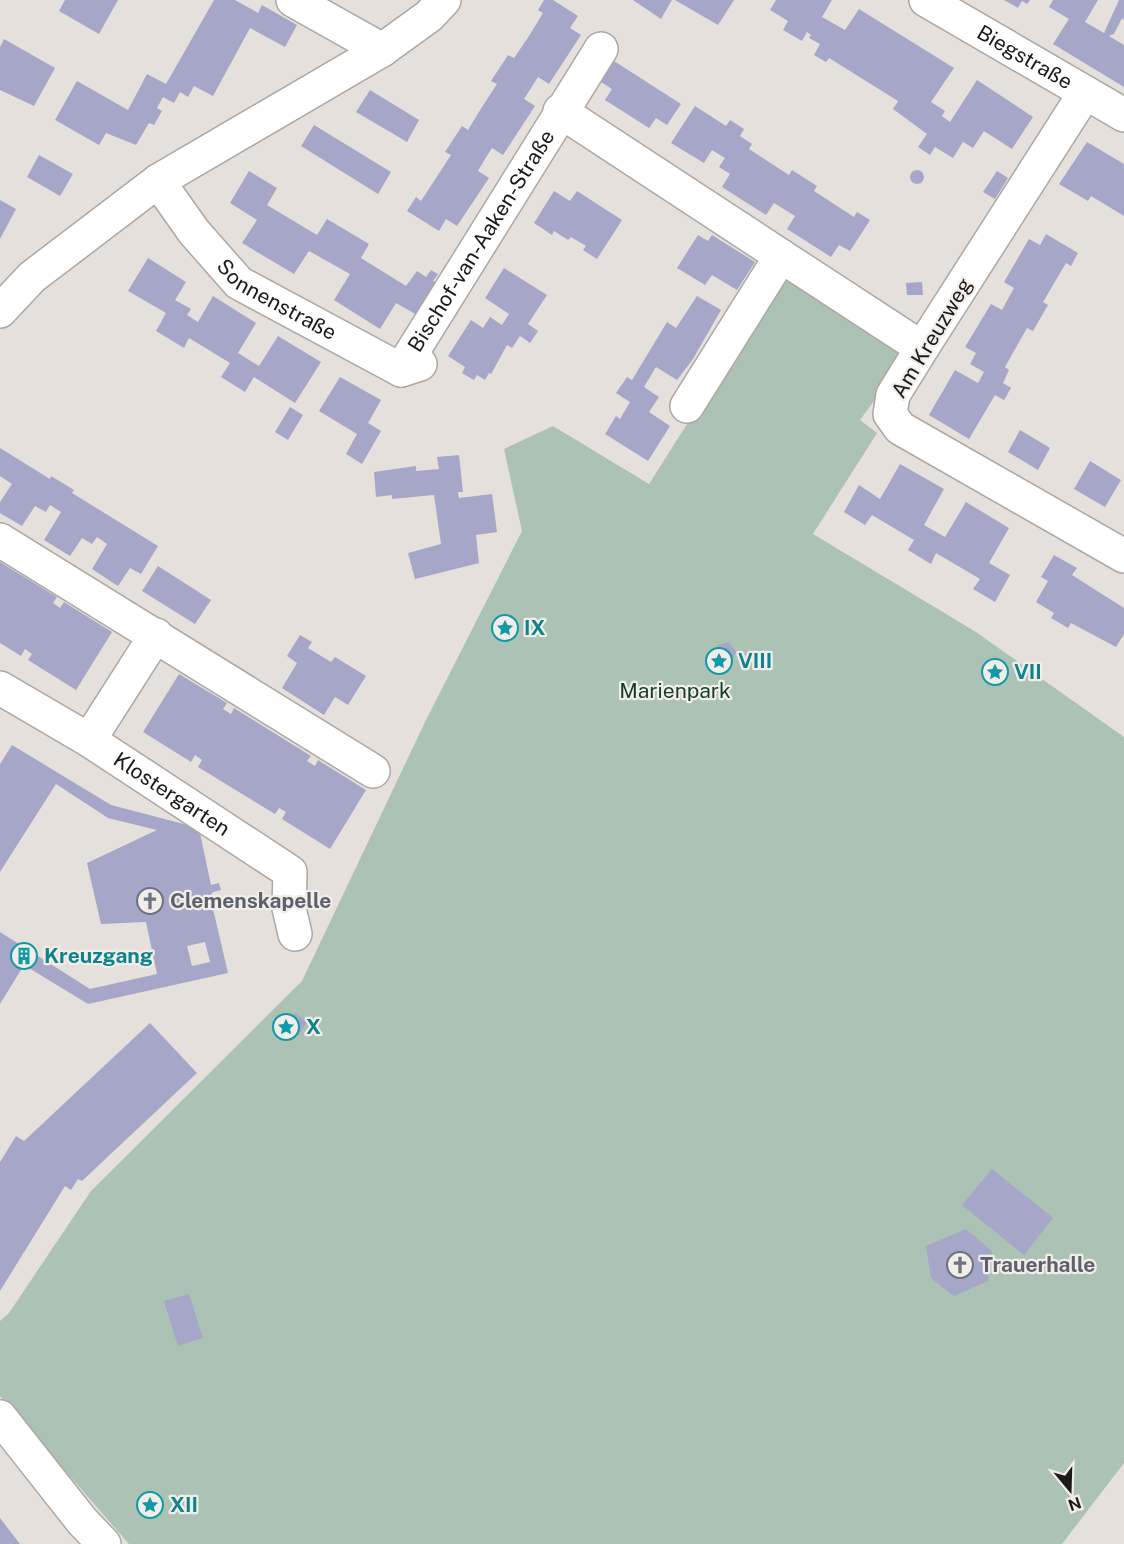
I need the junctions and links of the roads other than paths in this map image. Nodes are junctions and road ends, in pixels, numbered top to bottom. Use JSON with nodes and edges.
{"nodes":[{"id":1,"x":294,"y":0,"type":"edge"},
{"id":2,"x":444,"y":0,"type":"edge"},
{"id":3,"x":926,"y":0,"type":"edge"},
{"id":4,"x":600,"y":49,"type":"dead end"},
{"id":5,"x":382,"y":50,"type":"junction"},
{"id":6,"x":1086,"y":93,"type":"junction"},
{"id":7,"x":560,"y":111,"type":"junction"},
{"id":8,"x":1124,"y":115,"type":"edge"},
{"id":9,"x":158,"y":181,"type":"junction"},
{"id":10,"x":781,"y":256,"type":"junction"},
{"id":11,"x":0,"y":311,"type":"edge"},
{"id":12,"x":922,"y":348,"type":"junction"},
{"id":13,"x":413,"y":366,"type":"joint"},
{"id":14,"x":687,"y":406,"type":"dead end"},
{"id":15,"x":0,"y":540,"type":"edge"},
{"id":16,"x":1124,"y":555,"type":"edge"},
{"id":17,"x":156,"y":635,"type":"junction"},
{"id":18,"x":0,"y":688,"type":"edge"},
{"id":19,"x":89,"y":740,"type":"junction"},
{"id":20,"x":373,"y":771,"type":"dead end"},
{"id":21,"x":295,"y":934,"type":"dead end"},
{"id":22,"x":0,"y":1416,"type":"edge"},
{"id":23,"x":104,"y":1544,"type":"edge"}],
"edges":[{"from":1,"to":5,"type":"street"},
{"from":2,"to":5,"type":"street"},
{"from":3,"to":6,"type":"street","name":"Biegstraße"},
{"from":4,"to":7,"type":"street","name":"Bischof-van-Aaken-Straße"},
{"from":5,"to":9,"type":"street"},
{"from":6,"to":8,"type":"street","name":"Biegstraße"},
{"from":6,"to":12,"type":"street","name":"Am Kreuzweg"},
{"from":7,"to":10,"type":"street","name":"Bischof-van-Aaken-Straße"},
{"from":7,"to":13,"type":"street","name":"Bischof-van-Aaken-Straße"},
{"from":9,"to":11,"type":"street"},
{"from":9,"to":13,"type":"street","name":"Sonnenstraße"},
{"from":10,"to":12,"type":"street","name":"Bischof-van-Aaken-Straße"},
{"from":10,"to":14,"type":"street"},
{"from":12,"to":16,"type":"street","name":"Am Kreuzweg"},
{"from":15,"to":17,"type":"street"},
{"from":17,"to":19,"type":"street"},
{"from":17,"to":20,"type":"street"},
{"from":18,"to":19,"type":"street","name":"Klostergarten"},
{"from":19,"to":21,"type":"street","name":"Klostergarten"},
{"from":22,"to":23,"type":"street"}]}
